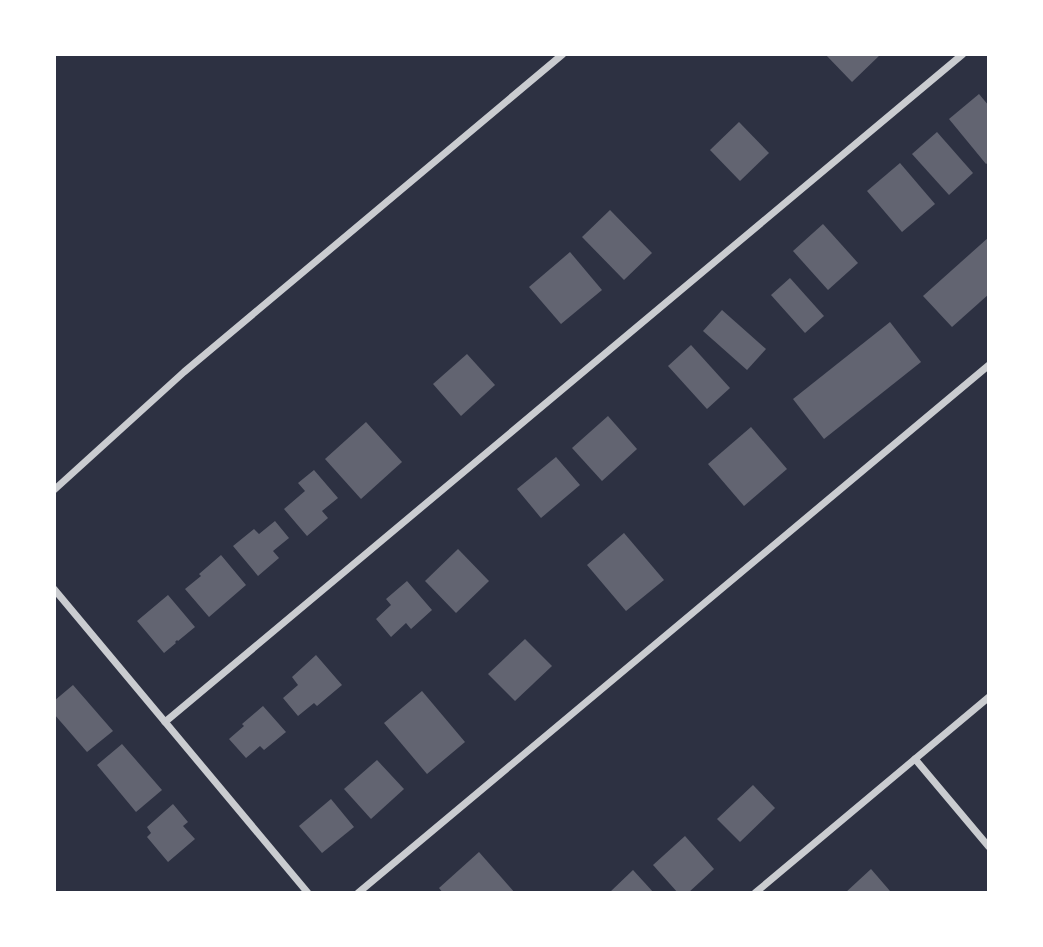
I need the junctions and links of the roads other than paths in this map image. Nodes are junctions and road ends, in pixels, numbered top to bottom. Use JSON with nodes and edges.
{"nodes":[{"id":1,"x":563,"y":54,"type":"edge"},
{"id":2,"x":963,"y":54,"type":"edge"},
{"id":3,"x":989,"y":365,"type":"edge"},
{"id":4,"x":54,"y":490,"type":"edge"},
{"id":5,"x":54,"y":589,"type":"edge"},
{"id":6,"x":989,"y":698,"type":"edge"},
{"id":7,"x":165,"y":722,"type":"junction"},
{"id":8,"x":915,"y":759,"type":"junction"},
{"id":9,"x":989,"y":847,"type":"edge"},
{"id":10,"x":308,"y":893,"type":"edge"},
{"id":11,"x":358,"y":893,"type":"edge"},
{"id":12,"x":755,"y":893,"type":"edge"}],
"edges":[{"from":1,"to":4,"type":"street"},
{"from":2,"to":7,"type":"street"},
{"from":3,"to":11,"type":"street"},
{"from":5,"to":7,"type":"street"},
{"from":6,"to":8,"type":"street"},
{"from":7,"to":10,"type":"street"},
{"from":8,"to":9,"type":"street"},
{"from":8,"to":12,"type":"street"}]}
